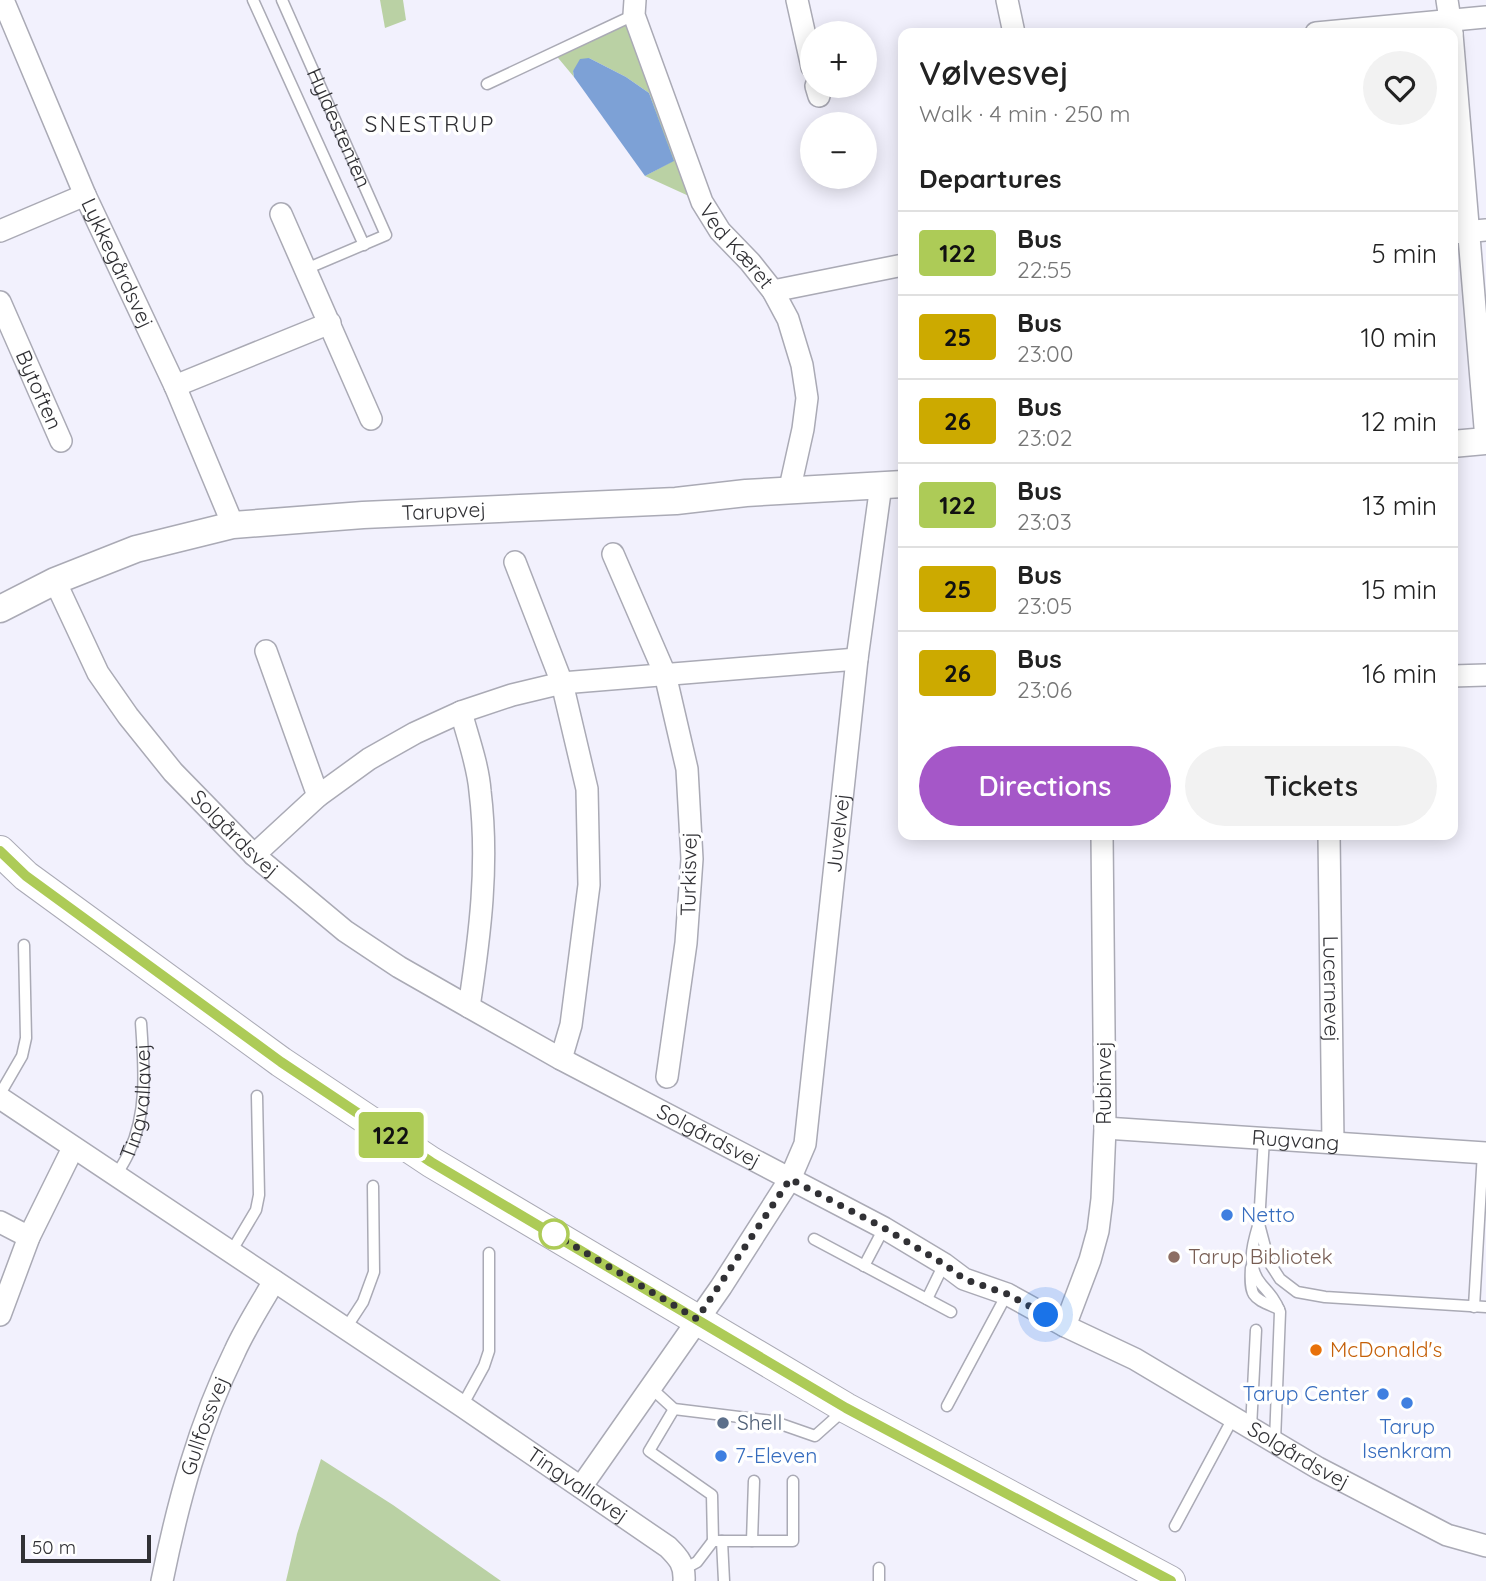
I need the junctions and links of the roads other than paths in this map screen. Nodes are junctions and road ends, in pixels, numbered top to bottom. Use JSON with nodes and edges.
{"nodes":[{"id":1,"x":3,"y":0,"type":"edge"},
{"id":2,"x":253,"y":0,"type":"edge"},
{"id":3,"x":282,"y":0,"type":"edge"},
{"id":4,"x":797,"y":0,"type":"edge"},
{"id":5,"x":1007,"y":0,"type":"edge"},
{"id":6,"x":635,"y":8,"type":"edge"},
{"id":7,"x":1486,"y":17,"type":"edge"},
{"id":8,"x":802,"y":21,"type":"edge"},
{"id":9,"x":1451,"y":22,"type":"edge"},
{"id":10,"x":1013,"y":28,"type":"edge"},
{"id":11,"x":1377,"y":28,"type":"edge"},
{"id":12,"x":488,"y":83,"type":"dead end"},
{"id":13,"x":1458,"y":99,"type":"edge"},
{"id":14,"x":85,"y":195,"type":"junction"},
{"id":15,"x":281,"y":214,"type":"dead end"},
{"id":16,"x":0,"y":231,"type":"edge"},
{"id":17,"x":1470,"y":232,"type":"edge"},
{"id":18,"x":364,"y":245,"type":"junction"},
{"id":19,"x":898,"y":266,"type":"edge"},
{"id":20,"x":306,"y":269,"type":"junction"},
{"id":21,"x":772,"y":291,"type":"junction"},
{"id":22,"x":0,"y":302,"type":"edge"},
{"id":23,"x":330,"y":323,"type":"junction"},
{"id":24,"x":175,"y":386,"type":"junction"},
{"id":25,"x":371,"y":419,"type":"dead end"},
{"id":26,"x":1486,"y":440,"type":"edge"},
{"id":27,"x":61,"y":441,"type":"dead end"},
{"id":28,"x":1458,"y":443,"type":"edge"},
{"id":29,"x":892,"y":485,"type":"edge"},
{"id":30,"x":789,"y":492,"type":"junction"},
{"id":31,"x":233,"y":525,"type":"junction"},
{"id":32,"x":613,"y":554,"type":"dead end"},
{"id":33,"x":515,"y":562,"type":"dead end"},
{"id":34,"x":55,"y":580,"type":"junction"},
{"id":35,"x":0,"y":609,"type":"edge"},
{"id":36,"x":266,"y":651,"type":"dead end"},
{"id":37,"x":857,"y":659,"type":"junction"},
{"id":38,"x":665,"y":674,"type":"junction"},
{"id":39,"x":1486,"y":675,"type":"edge"},
{"id":40,"x":1458,"y":676,"type":"edge"},
{"id":41,"x":562,"y":683,"type":"junction"},
{"id":42,"x":461,"y":712,"type":"junction"},
{"id":43,"x":318,"y":796,"type":"junction"},
{"id":44,"x":1102,"y":840,"type":"edge"},
{"id":45,"x":1329,"y":840,"type":"edge"},
{"id":46,"x":0,"y":851,"type":"edge"},
{"id":47,"x":254,"y":855,"type":"junction"},
{"id":48,"x":0,"y":858,"type":"edge"},
{"id":49,"x":13,"y":870,"type":"edge"},
{"id":50,"x":24,"y":944,"type":"dead end"},
{"id":51,"x":469,"y":1007,"type":"junction"},
{"id":52,"x":141,"y":1023,"type":"dead end"},
{"id":53,"x":561,"y":1059,"type":"junction"},
{"id":54,"x":667,"y":1077,"type":"dead end"},
{"id":55,"x":0,"y":1096,"type":"edge"},
{"id":56,"x":257,"y":1096,"type":"dead end"},
{"id":57,"x":1105,"y":1128,"type":"junction"},
{"id":58,"x":1264,"y":1138,"type":"junction"},
{"id":59,"x":1333,"y":1143,"type":"junction"},
{"id":60,"x":74,"y":1148,"type":"junction"},
{"id":61,"x":1484,"y":1152,"type":"edge"},
{"id":62,"x":116,"y":1176,"type":"junction"},
{"id":63,"x":790,"y":1179,"type":"junction"},
{"id":64,"x":373,"y":1186,"type":"dead end"},
{"id":65,"x":0,"y":1222,"type":"edge"},
{"id":66,"x":1259,"y":1224,"type":"junction"},
{"id":67,"x":884,"y":1228,"type":"junction"},
{"id":68,"x":29,"y":1237,"type":"junction"},
{"id":69,"x":814,"y":1238,"type":"dead end"},
{"id":70,"x":231,"y":1252,"type":"junction"},
{"id":71,"x":489,"y":1253,"type":"dead end"},
{"id":72,"x":944,"y":1264,"type":"junction"},
{"id":73,"x":864,"y":1266,"type":"junction"},
{"id":74,"x":1481,"y":1279,"type":"edge"},
{"id":75,"x":274,"y":1281,"type":"junction"},
{"id":76,"x":1007,"y":1294,"type":"junction"},
{"id":77,"x":926,"y":1299,"type":"junction"},
{"id":78,"x":1474,"y":1307,"type":"junction"},
{"id":79,"x":1486,"y":1307,"type":"edge"},
{"id":80,"x":951,"y":1312,"type":"dead end"},
{"id":81,"x":0,"y":1315,"type":"edge"},
{"id":82,"x":697,"y":1319,"type":"junction"},
{"id":83,"x":1065,"y":1325,"type":"junction"},
{"id":84,"x":346,"y":1328,"type":"junction"},
{"id":85,"x":1256,"y":1330,"type":"dead end"},
{"id":86,"x":650,"y":1387,"type":"junction"},
{"id":87,"x":463,"y":1406,"type":"junction"},
{"id":88,"x":947,"y":1406,"type":"dead end"},
{"id":89,"x":846,"y":1408,"type":"junction"},
{"id":90,"x":674,"y":1409,"type":"junction"},
{"id":91,"x":1242,"y":1423,"type":"junction"},
{"id":92,"x":1275,"y":1441,"type":"junction"},
{"id":93,"x":754,"y":1481,"type":"dead end"},
{"id":94,"x":793,"y":1481,"type":"dead end"},
{"id":95,"x":581,"y":1487,"type":"junction"},
{"id":96,"x":1175,"y":1526,"type":"dead end"},
{"id":97,"x":718,"y":1541,"type":"junction"},
{"id":98,"x":752,"y":1541,"type":"junction"},
{"id":99,"x":1486,"y":1546,"type":"edge"},
{"id":100,"x":879,"y":1568,"type":"dead end"},
{"id":101,"x":684,"y":1575,"type":"edge"},
{"id":102,"x":162,"y":1581,"type":"edge"},
{"id":103,"x":724,"y":1581,"type":"edge"},
{"id":104,"x":879,"y":1581,"type":"edge"},
{"id":105,"x":1170,"y":1581,"type":"edge"}],
"edges":[{"from":1,"to":14,"type":"street","name":"Lykkegårdsvej"},
{"from":2,"to":18,"type":"lane","name":"Hyldestenten"},
{"from":3,"to":18,"type":"lane","name":"Hyldestenten"},
{"from":4,"to":8,"type":"street"},
{"from":5,"to":10,"type":"street"},
{"from":6,"to":12,"type":"lane"},
{"from":6,"to":21,"type":"street","name":"Ved Kæret"},
{"from":7,"to":9,"type":"street"},
{"from":9,"to":11,"type":"street"},
{"from":13,"to":17,"type":"street"},
{"from":14,"to":16,"type":"street"},
{"from":14,"to":24,"type":"street","name":"Lykkegårdsvej"},
{"from":15,"to":20,"type":"street"},
{"from":17,"to":26,"type":"street"},
{"from":18,"to":20,"type":"lane","name":"Hyldestenten"},
{"from":19,"to":21,"type":"street"},
{"from":20,"to":23,"type":"street"},
{"from":21,"to":30,"type":"street","name":"Ved Kæret"},
{"from":22,"to":27,"type":"street","name":"Bytoften"},
{"from":23,"to":24,"type":"street"},
{"from":23,"to":25,"type":"street"},
{"from":24,"to":31,"type":"street","name":"Lykkegårdsvej"},
{"from":26,"to":28,"type":"street"},
{"from":29,"to":30,"type":"street","name":"Tarupvej"},
{"from":29,"to":37,"type":"street","name":"Juvelvej"},
{"from":30,"to":31,"type":"street","name":"Tarupvej"},
{"from":31,"to":34,"type":"street","name":"Tarupvej"},
{"from":32,"to":38,"type":"street","name":"Turkisvej"},
{"from":33,"to":41,"type":"street"},
{"from":34,"to":35,"type":"street","name":"Tarupvej"},
{"from":34,"to":47,"type":"street","name":"Solgårdsvej"},
{"from":36,"to":43,"type":"street"},
{"from":37,"to":38,"type":"street"},
{"from":37,"to":63,"type":"street","name":"Juvelvej"},
{"from":38,"to":41,"type":"street"},
{"from":38,"to":54,"type":"street","name":"Turkisvej"},
{"from":39,"to":40,"type":"street"},
{"from":41,"to":42,"type":"street"},
{"from":41,"to":53,"type":"street"},
{"from":42,"to":43,"type":"street"},
{"from":42,"to":51,"type":"street"},
{"from":43,"to":47,"type":"street"},
{"from":44,"to":57,"type":"street","name":"Rubinvej"},
{"from":45,"to":59,"type":"street","name":"Lucernevej"},
{"from":46,"to":49,"type":"main road"},
{"from":47,"to":51,"type":"street","name":"Solgårdsvej"},
{"from":48,"to":49,"type":"main road"},
{"from":49,"to":82,"type":"main road"},
{"from":50,"to":55,"type":"lane","name":"Tingvallavej"},
{"from":51,"to":53,"type":"street","name":"Solgårdsvej"},
{"from":52,"to":62,"type":"lane","name":"Tingvallavej"},
{"from":53,"to":63,"type":"street","name":"Solgårdsvej"},
{"from":55,"to":60,"type":"street","name":"Tingvallavej"},
{"from":56,"to":70,"type":"lane"},
{"from":57,"to":58,"type":"street","name":"Rugvang"},
{"from":57,"to":83,"type":"street","name":"Rubinvej"},
{"from":58,"to":59,"type":"street","name":"Rugvang"},
{"from":58,"to":66,"type":"lane"},
{"from":59,"to":61,"type":"street","name":"Rugvang"},
{"from":60,"to":62,"type":"street","name":"Tingvallavej"},
{"from":60,"to":68,"type":"street"},
{"from":61,"to":74,"type":"lane"},
{"from":62,"to":70,"type":"street","name":"Tingvallavej"},
{"from":63,"to":67,"type":"street","name":"Solgårdsvej"},
{"from":63,"to":82,"type":"street","name":"Juvelvej"},
{"from":64,"to":84,"type":"lane"},
{"from":65,"to":68,"type":"street"},
{"from":66,"to":78,"type":"lane"},
{"from":66,"to":92,"type":"lane"},
{"from":67,"to":72,"type":"street","name":"Solgårdsvej"},
{"from":67,"to":73,"type":"lane"},
{"from":68,"to":81,"type":"street"},
{"from":69,"to":73,"type":"lane"},
{"from":70,"to":75,"type":"street","name":"Tingvallavej"},
{"from":71,"to":87,"type":"lane"},
{"from":72,"to":76,"type":"street","name":"Solgårdsvej"},
{"from":72,"to":77,"type":"lane"},
{"from":73,"to":77,"type":"lane"},
{"from":74,"to":78,"type":"lane"},
{"from":75,"to":84,"type":"street","name":"Tingvallavej"},
{"from":75,"to":102,"type":"street","name":"Gullfossvej"},
{"from":76,"to":83,"type":"street","name":"Solgårdsvej"},
{"from":76,"to":88,"type":"lane"},
{"from":77,"to":80,"type":"lane"},
{"from":78,"to":79,"type":"lane"},
{"from":82,"to":86,"type":"street","name":"Juvelvej"},
{"from":82,"to":89,"type":"main road"},
{"from":83,"to":91,"type":"street","name":"Solgårdsvej"},
{"from":84,"to":87,"type":"street","name":"Tingvallavej"},
{"from":85,"to":91,"type":"lane"},
{"from":86,"to":90,"type":"lane"},
{"from":86,"to":95,"type":"street","name":"Juvelvej"},
{"from":87,"to":95,"type":"street","name":"Tingvallavej"},
{"from":89,"to":90,"type":"lane"},
{"from":89,"to":105,"type":"main road"},
{"from":90,"to":97,"type":"lane"},
{"from":91,"to":92,"type":"street","name":"Solgårdsvej"},
{"from":91,"to":96,"type":"lane"},
{"from":92,"to":99,"type":"street","name":"Solgårdsvej"},
{"from":93,"to":98,"type":"lane"},
{"from":94,"to":98,"type":"lane"},
{"from":95,"to":101,"type":"street","name":"Tingvallavej"},
{"from":97,"to":98,"type":"lane"},
{"from":97,"to":101,"type":"lane"},
{"from":97,"to":103,"type":"lane"},
{"from":100,"to":104,"type":"lane"}]}
